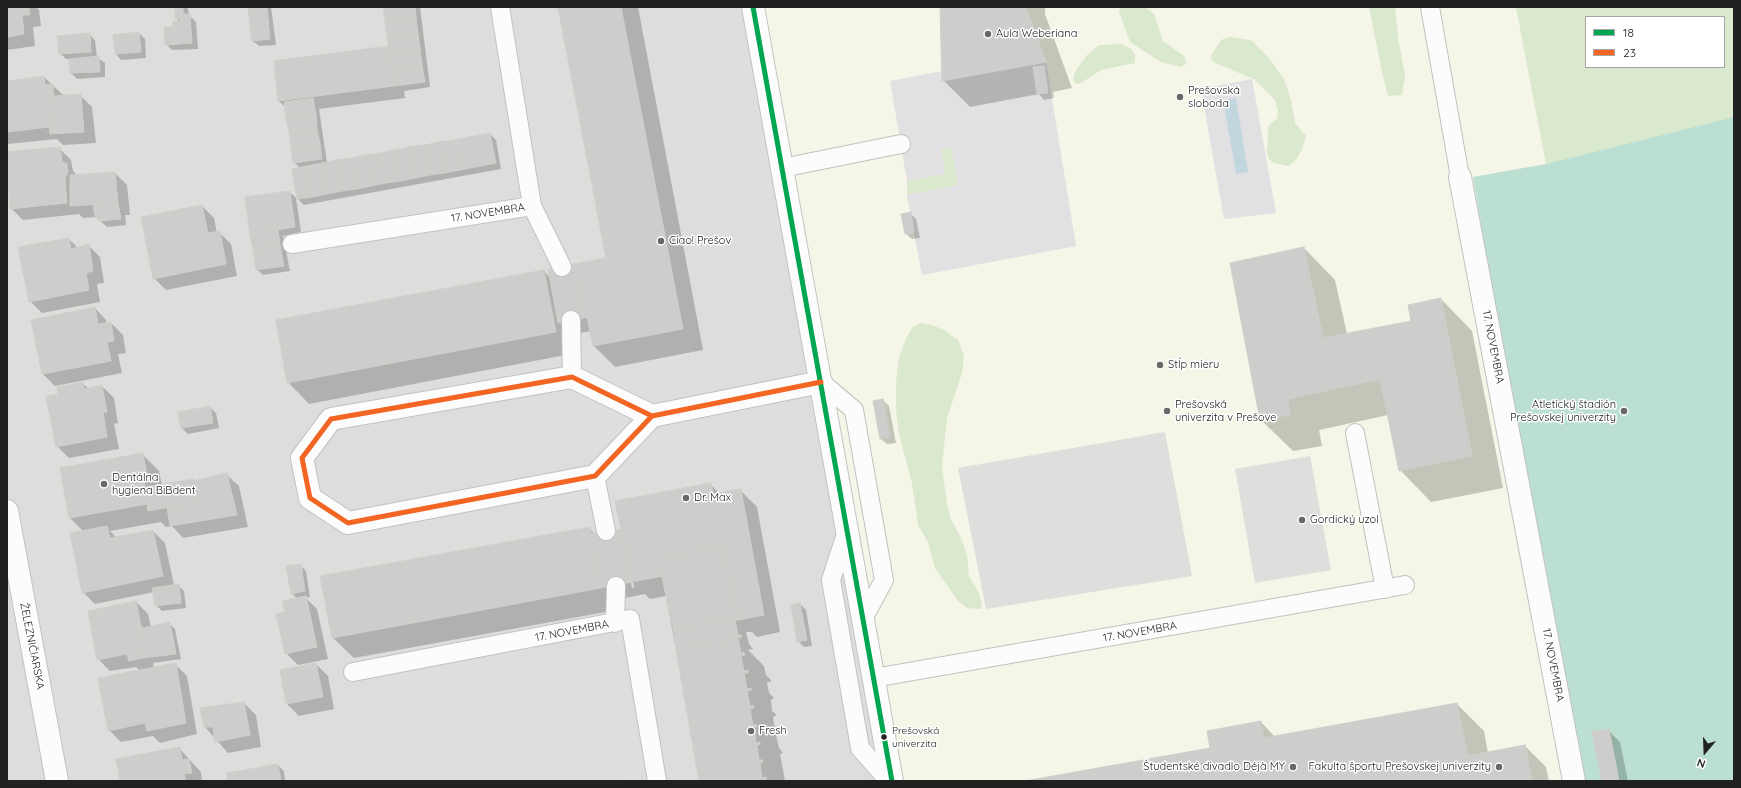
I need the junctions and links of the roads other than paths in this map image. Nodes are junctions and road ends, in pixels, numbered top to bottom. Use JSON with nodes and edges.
{"nodes":[{"id":1,"x":500,"y":7,"type":"edge"},
{"id":2,"x":754,"y":7,"type":"edge"},
{"id":3,"x":1430,"y":7,"type":"edge"},
{"id":4,"x":901,"y":144,"type":"dead end"},
{"id":5,"x":782,"y":168,"type":"junction"},
{"id":6,"x":1460,"y":177,"type":"joint"},
{"id":7,"x":532,"y":206,"type":"junction"},
{"id":8,"x":292,"y":244,"type":"dead end"},
{"id":9,"x":562,"y":267,"type":"dead end"},
{"id":10,"x":571,"y":320,"type":"dead end"},
{"id":11,"x":572,"y":378,"type":"junction"},
{"id":12,"x":821,"y":382,"type":"junction"},
{"id":13,"x":652,"y":416,"type":"junction"},
{"id":14,"x":1355,"y":433,"type":"dead end"},
{"id":15,"x":595,"y":476,"type":"junction"},
{"id":16,"x":7,"y":511,"type":"edge"},
{"id":17,"x":848,"y":530,"type":"junction"},
{"id":18,"x":606,"y":531,"type":"dead end"},
{"id":19,"x":1405,"y":585,"type":"dead end"},
{"id":20,"x":616,"y":586,"type":"dead end"},
{"id":21,"x":1385,"y":589,"type":"junction"},
{"id":22,"x":863,"y":619,"type":"junction"},
{"id":23,"x":615,"y":623,"type":"junction"},
{"id":24,"x":352,"y":672,"type":"dead end"},
{"id":25,"x":874,"y":678,"type":"junction"},
{"id":26,"x":57,"y":781,"type":"edge"},
{"id":27,"x":657,"y":781,"type":"edge"},
{"id":28,"x":888,"y":781,"type":"edge"},
{"id":29,"x":892,"y":781,"type":"edge"},
{"id":30,"x":1574,"y":781,"type":"edge"}],
"edges":[{"from":1,"to":7,"type":"lane","name":"17. NOVEMBRA"},
{"from":2,"to":5,"type":"street"},
{"from":3,"to":6,"type":"lane","name":"17. NOVEMBRA"},
{"from":4,"to":5,"type":"lane"},
{"from":5,"to":12,"type":"street"},
{"from":6,"to":30,"type":"street","name":"17. NOVEMBRA"},
{"from":7,"to":8,"type":"lane","name":"17. NOVEMBRA"},
{"from":7,"to":9,"type":"lane"},
{"from":10,"to":11,"type":"lane"},
{"from":11,"to":13,"type":"street"},
{"from":11,"to":15,"type":"street"},
{"from":12,"to":13,"type":"street"},
{"from":12,"to":17,"type":"street"},
{"from":12,"to":22,"type":"lane"},
{"from":13,"to":15,"type":"street"},
{"from":14,"to":21,"type":"lane"},
{"from":15,"to":18,"type":"lane"},
{"from":16,"to":26,"type":"street","name":"ŽELEZNIČIARSKA"},
{"from":17,"to":22,"type":"street"},
{"from":17,"to":28,"type":"lane"},
{"from":19,"to":21,"type":"lane","name":"17. NOVEMBRA"},
{"from":20,"to":23,"type":"lane"},
{"from":21,"to":25,"type":"lane","name":"17. NOVEMBRA"},
{"from":22,"to":25,"type":"street"},
{"from":23,"to":24,"type":"lane","name":"17. NOVEMBRA"},
{"from":23,"to":27,"type":"lane","name":"17. NOVEMBRA"},
{"from":25,"to":29,"type":"street"}]}
